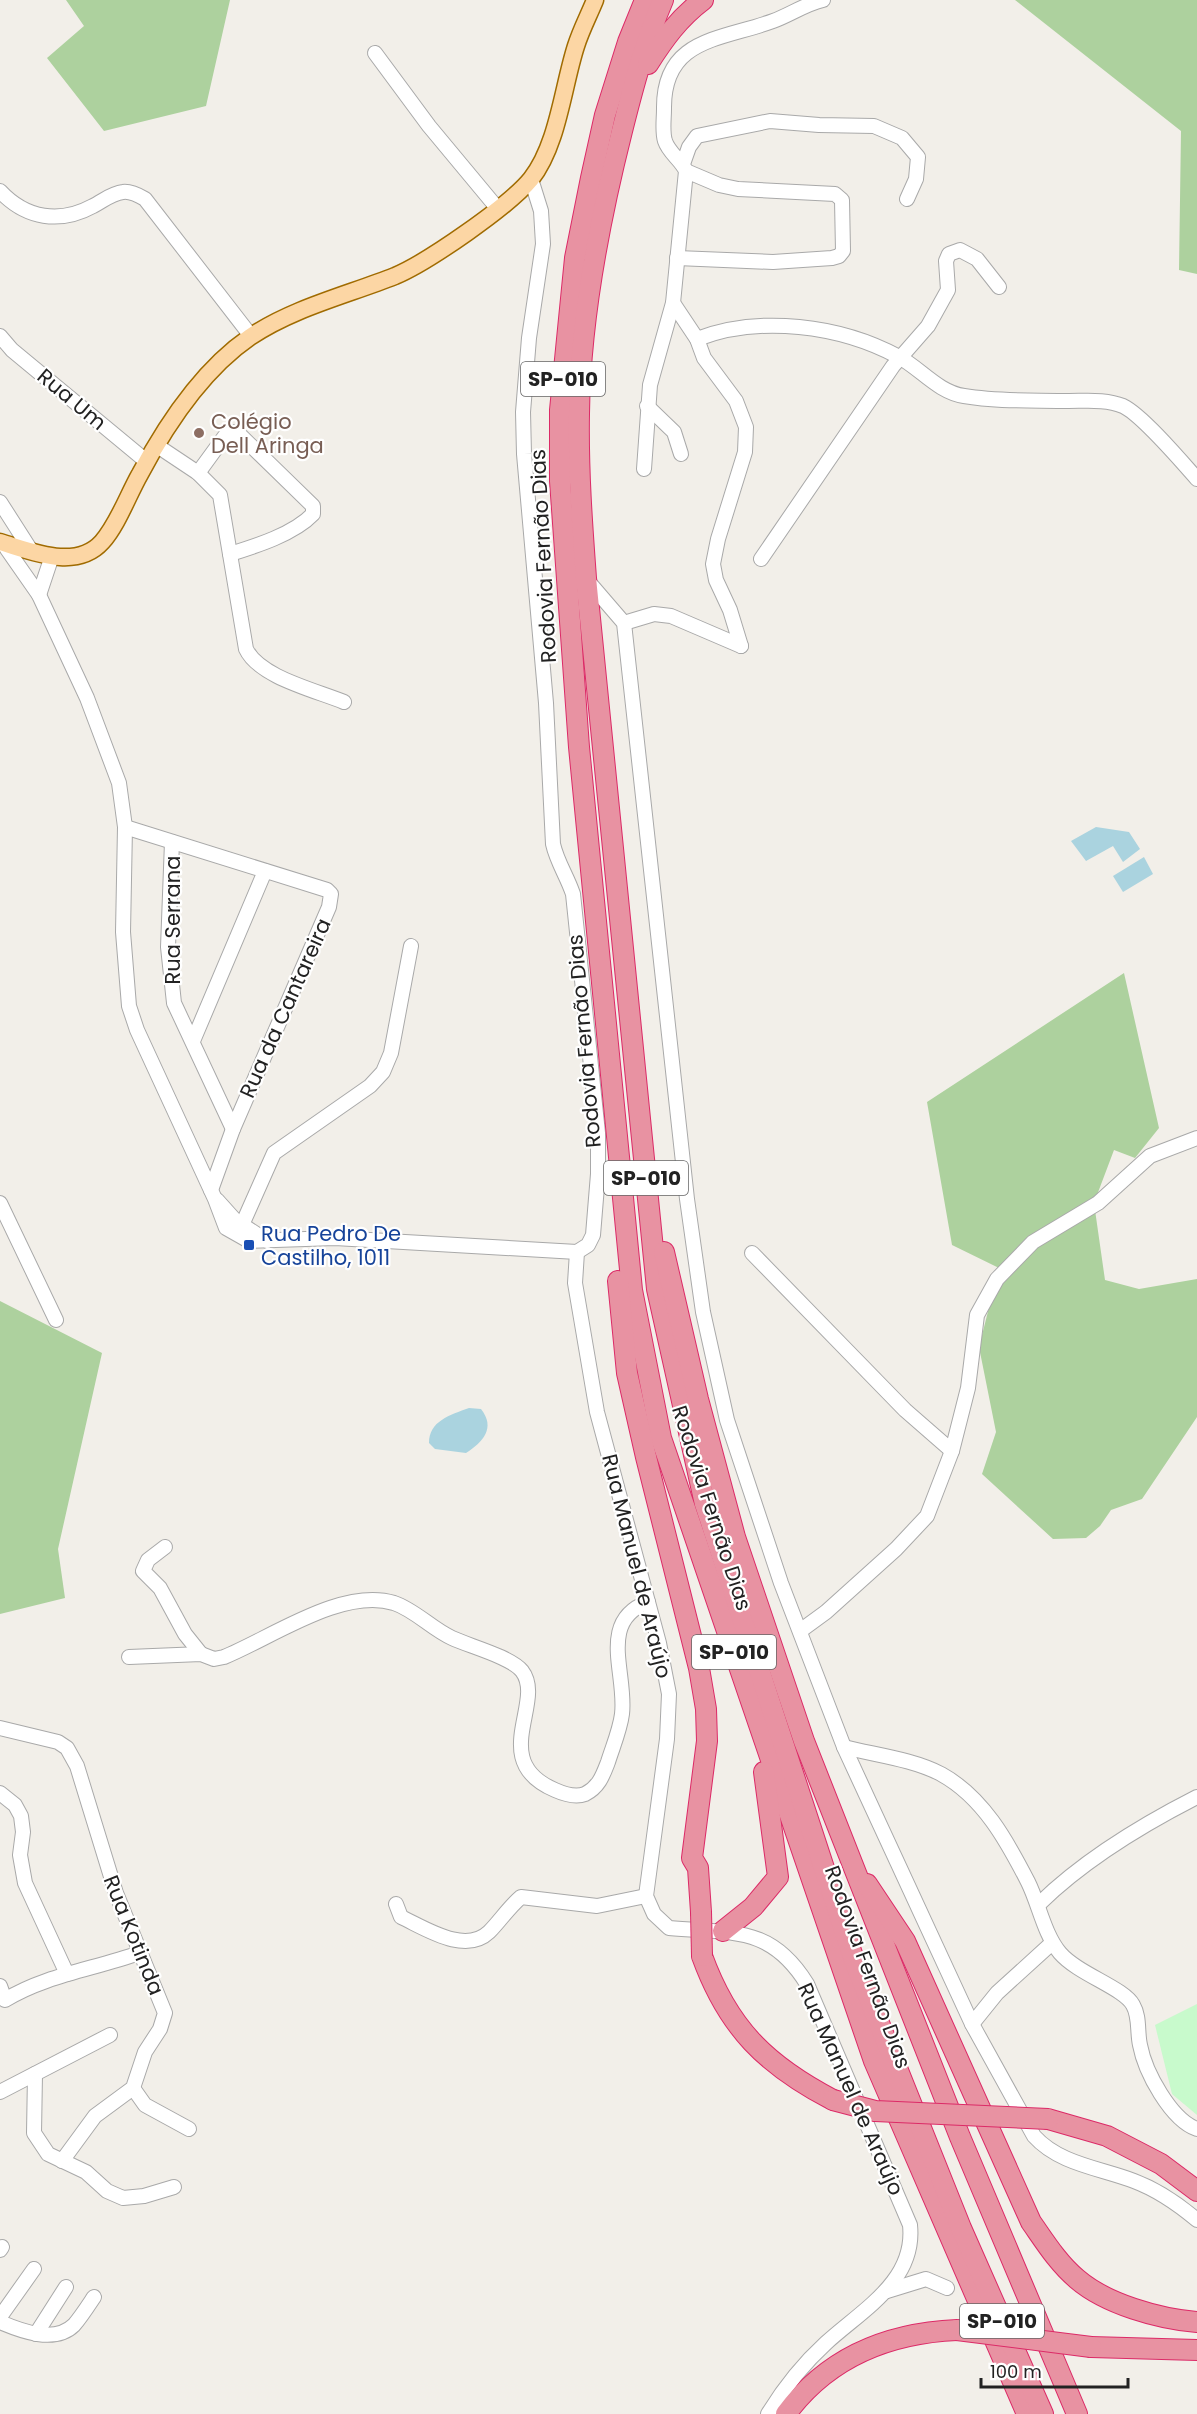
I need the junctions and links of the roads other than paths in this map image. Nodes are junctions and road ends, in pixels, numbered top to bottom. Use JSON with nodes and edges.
{"nodes":[{"id":1,"x":595,"y":0,"type":"edge"},
{"id":2,"x":645,"y":0,"type":"edge"},
{"id":3,"x":663,"y":0,"type":"edge"},
{"id":4,"x":703,"y":0,"type":"edge"},
{"id":5,"x":823,"y":0,"type":"edge"},
{"id":6,"x":375,"y":53,"type":"dead end"},
{"id":7,"x":636,"y":77,"type":"junction"},
{"id":8,"x":684,"y":167,"type":"junction"},
{"id":9,"x":531,"y":179,"type":"junction"},
{"id":10,"x":0,"y":191,"type":"edge"},
{"id":11,"x":907,"y":199,"type":"dead end"},
{"id":12,"x":498,"y":208,"type":"junction"},
{"id":13,"x":677,"y":258,"type":"junction"},
{"id":14,"x":999,"y":287,"type":"dead end"},
{"id":15,"x":673,"y":303,"type":"junction"},
{"id":16,"x":0,"y":336,"type":"edge"},
{"id":17,"x":251,"y":336,"type":"junction"},
{"id":18,"x":697,"y":339,"type":"junction"},
{"id":19,"x":902,"y":358,"type":"junction"},
{"id":20,"x":647,"y":406,"type":"junction"},
{"id":21,"x":156,"y":446,"type":"junction"},
{"id":22,"x":681,"y":454,"type":"dead end"},
{"id":23,"x":147,"y":461,"type":"junction"},
{"id":24,"x":644,"y":469,"type":"dead end"},
{"id":25,"x":198,"y":473,"type":"junction"},
{"id":26,"x":1197,"y":479,"type":"edge"},
{"id":27,"x":0,"y":502,"type":"edge"},
{"id":28,"x":1,"y":542,"type":"edge"},
{"id":29,"x":32,"y":552,"type":"junction"},
{"id":30,"x":230,"y":554,"type":"junction"},
{"id":31,"x":52,"y":556,"type":"junction"},
{"id":32,"x":761,"y":559,"type":"dead end"},
{"id":33,"x":586,"y":578,"type":"junction"},
{"id":34,"x":39,"y":595,"type":"junction"},
{"id":35,"x":624,"y":623,"type":"junction"},
{"id":36,"x":344,"y":702,"type":"dead end"},
{"id":37,"x":125,"y":827,"type":"junction"},
{"id":38,"x":172,"y":842,"type":"junction"},
{"id":39,"x":265,"y":871,"type":"junction"},
{"id":40,"x":411,"y":946,"type":"dead end"},
{"id":41,"x":193,"y":1041,"type":"junction"},
{"id":42,"x":609,"y":1051,"type":"junction"},
{"id":43,"x":233,"y":1129,"type":"junction"},
{"id":44,"x":1197,"y":1138,"type":"edge"},
{"id":45,"x":644,"y":1161,"type":"junction"},
{"id":46,"x":213,"y":1194,"type":"junction"},
{"id":47,"x":0,"y":1203,"type":"edge"},
{"id":48,"x":242,"y":1225,"type":"junction"},
{"id":49,"x":267,"y":1241,"type":"junction"},
{"id":50,"x":577,"y":1252,"type":"junction"},
{"id":51,"x":752,"y":1253,"type":"dead end"},
{"id":52,"x":619,"y":1285,"type":"junction"},
{"id":53,"x":56,"y":1320,"type":"dead end"},
{"id":54,"x":649,"y":1382,"type":"junction"},
{"id":55,"x":952,"y":1451,"type":"junction"},
{"id":56,"x":165,"y":1547,"type":"dead end"},
{"id":57,"x":648,"y":1602,"type":"junction"},
{"id":58,"x":800,"y":1631,"type":"junction"},
{"id":59,"x":201,"y":1654,"type":"junction"},
{"id":60,"x":129,"y":1657,"type":"dead end"},
{"id":61,"x":758,"y":1723,"type":"junction"},
{"id":62,"x":0,"y":1728,"type":"edge"},
{"id":63,"x":844,"y":1747,"type":"junction"},
{"id":64,"x":0,"y":1793,"type":"edge"},
{"id":65,"x":1197,"y":1797,"type":"edge"},
{"id":66,"x":851,"y":1866,"type":"junction"},
{"id":67,"x":646,"y":1896,"type":"junction"},
{"id":68,"x":396,"y":1904,"type":"dead end"},
{"id":69,"x":1039,"y":1904,"type":"junction"},
{"id":70,"x":723,"y":1931,"type":"junction"},
{"id":71,"x":1052,"y":1942,"type":"junction"},
{"id":72,"x":139,"y":1953,"type":"junction"},
{"id":73,"x":67,"y":1974,"type":"junction"},
{"id":74,"x":0,"y":1986,"type":"edge"},
{"id":75,"x":2,"y":2002,"type":"edge"},
{"id":76,"x":972,"y":2024,"type":"junction"},
{"id":77,"x":110,"y":2035,"type":"dead end"},
{"id":78,"x":35,"y":2074,"type":"junction"},
{"id":79,"x":133,"y":2088,"type":"junction"},
{"id":80,"x":0,"y":2092,"type":"edge"},
{"id":81,"x":189,"y":2129,"type":"dead end"},
{"id":82,"x":1197,"y":2129,"type":"edge"},
{"id":83,"x":62,"y":2161,"type":"junction"},
{"id":84,"x":174,"y":2187,"type":"dead end"},
{"id":85,"x":1197,"y":2191,"type":"edge"},
{"id":86,"x":1197,"y":2220,"type":"edge"},
{"id":87,"x":34,"y":2269,"type":"dead end"},
{"id":88,"x":66,"y":2287,"type":"dead end"},
{"id":89,"x":947,"y":2288,"type":"dead end"},
{"id":90,"x":885,"y":2291,"type":"junction"},
{"id":91,"x":94,"y":2297,"type":"dead end"},
{"id":92,"x":0,"y":2317,"type":"edge"},
{"id":93,"x":0,"y":2322,"type":"edge"},
{"id":94,"x":1193,"y":2322,"type":"edge"},
{"id":95,"x":36,"y":2334,"type":"junction"},
{"id":96,"x":1197,"y":2350,"type":"edge"},
{"id":97,"x":768,"y":2414,"type":"edge"},
{"id":98,"x":786,"y":2414,"type":"edge"},
{"id":99,"x":1028,"y":2414,"type":"edge"},
{"id":100,"x":1043,"y":2414,"type":"edge"},
{"id":101,"x":1077,"y":2414,"type":"edge"}],
"edges":[{"from":1,"to":9,"type":"main road"},
{"from":2,"to":42,"type":"highway","name":"Rodovia Fernão Dias","number":"SP-010"},
{"from":3,"to":7,"type":"highway","name":"Rodovia Fernão Dias","number":"SP-010"},
{"from":4,"to":7,"type":"highway"},
{"from":5,"to":8,"type":"street"},
{"from":6,"to":12,"type":"street"},
{"from":7,"to":33,"type":"highway","name":"Rodovia Fernão Dias","number":"SP-010"},
{"from":8,"to":11,"type":"street"},
{"from":8,"to":13,"type":"street"},
{"from":8,"to":13,"type":"street"},
{"from":9,"to":12,"type":"main road"},
{"from":9,"to":50,"type":"street"},
{"from":10,"to":17,"type":"street"},
{"from":12,"to":17,"type":"main road"},
{"from":13,"to":15,"type":"street"},
{"from":14,"to":19,"type":"street"},
{"from":15,"to":18,"type":"street"},
{"from":15,"to":20,"type":"street"},
{"from":16,"to":23,"type":"street","name":"Rua Um"},
{"from":17,"to":21,"type":"main road"},
{"from":18,"to":19,"type":"street"},
{"from":18,"to":35,"type":"street"},
{"from":19,"to":26,"type":"street"},
{"from":19,"to":32,"type":"street"},
{"from":20,"to":22,"type":"street"},
{"from":20,"to":24,"type":"street"},
{"from":21,"to":23,"type":"main road"},
{"from":21,"to":25,"type":"street"},
{"from":23,"to":31,"type":"main road"},
{"from":25,"to":30,"type":"street"},
{"from":25,"to":30,"type":"street"},
{"from":27,"to":29,"type":"street"},
{"from":28,"to":29,"type":"main road"},
{"from":28,"to":34,"type":"street"},
{"from":29,"to":31,"type":"main road"},
{"from":30,"to":36,"type":"street"},
{"from":31,"to":34,"type":"street"},
{"from":33,"to":35,"type":"street"},
{"from":33,"to":45,"type":"highway","name":"Rodovia Fernão Dias","number":"SP-010"},
{"from":34,"to":37,"type":"street"},
{"from":35,"to":58,"type":"street"},
{"from":37,"to":38,"type":"street","name":"Rua da Cantareira"},
{"from":37,"to":46,"type":"street"},
{"from":38,"to":39,"type":"street","name":"Rua da Cantareira"},
{"from":38,"to":41,"type":"street","name":"Rua Serrana"},
{"from":39,"to":41,"type":"street"},
{"from":39,"to":43,"type":"street","name":"Rua da Cantareira"},
{"from":40,"to":48,"type":"street"},
{"from":41,"to":43,"type":"street","name":"Rua Serrana"},
{"from":42,"to":52,"type":"highway"},
{"from":42,"to":54,"type":"highway","name":"Rodovia Fernão Dias","number":"SP-010"},
{"from":43,"to":46,"type":"street","name":"Rua da Cantareira"},
{"from":44,"to":55,"type":"street"},
{"from":45,"to":66,"type":"highway"},
{"from":45,"to":100,"type":"highway","name":"Rodovia Fernão Dias","number":"SP-010"},
{"from":46,"to":48,"type":"street"},
{"from":46,"to":49,"type":"street"},
{"from":47,"to":53,"type":"street"},
{"from":48,"to":49,"type":"street"},
{"from":49,"to":50,"type":"street"},
{"from":50,"to":57,"type":"street","name":"Rua Manuel de Araújo"},
{"from":51,"to":55,"type":"street"},
{"from":52,"to":54,"type":"highway"},
{"from":52,"to":85,"type":"highway","bridge":true},
{"from":54,"to":61,"type":"highway","name":"Rodovia Fernão Dias","number":"SP-010"},
{"from":55,"to":58,"type":"street"},
{"from":56,"to":59,"type":"street"},
{"from":57,"to":59,"type":"street"},
{"from":57,"to":67,"type":"street","name":"Rua Manuel de Araújo"},
{"from":58,"to":63,"type":"street"},
{"from":59,"to":60,"type":"street"},
{"from":61,"to":70,"type":"highway"},
{"from":61,"to":99,"type":"highway","name":"Rodovia Fernão Dias","number":"SP-010"},
{"from":62,"to":72,"type":"street","name":"Rua Kotinda"},
{"from":63,"to":69,"type":"street"},
{"from":63,"to":76,"type":"street"},
{"from":64,"to":73,"type":"street"},
{"from":65,"to":69,"type":"street"},
{"from":66,"to":94,"type":"highway"},
{"from":66,"to":101,"type":"highway"},
{"from":67,"to":68,"type":"street"},
{"from":67,"to":70,"type":"street","name":"Rua Manuel de Araújo"},
{"from":69,"to":71,"type":"street"},
{"from":70,"to":90,"type":"street","name":"Rua Manuel de Araújo"},
{"from":71,"to":76,"type":"street"},
{"from":71,"to":82,"type":"street"},
{"from":72,"to":73,"type":"street"},
{"from":72,"to":79,"type":"street","name":"Rua Kotinda"},
{"from":73,"to":75,"type":"street"},
{"from":74,"to":75,"type":"street"},
{"from":76,"to":86,"type":"street"},
{"from":77,"to":78,"type":"street"},
{"from":78,"to":80,"type":"street"},
{"from":78,"to":83,"type":"street"},
{"from":79,"to":81,"type":"street"},
{"from":79,"to":83,"type":"street"},
{"from":83,"to":84,"type":"street"},
{"from":87,"to":92,"type":"street"},
{"from":88,"to":95,"type":"street"},
{"from":89,"to":90,"type":"street"},
{"from":90,"to":97,"type":"street","name":"Rua Manuel de Araújo"},
{"from":91,"to":95,"type":"street"},
{"from":93,"to":95,"type":"street"},
{"from":96,"to":98,"type":"highway","bridge":true}]}
